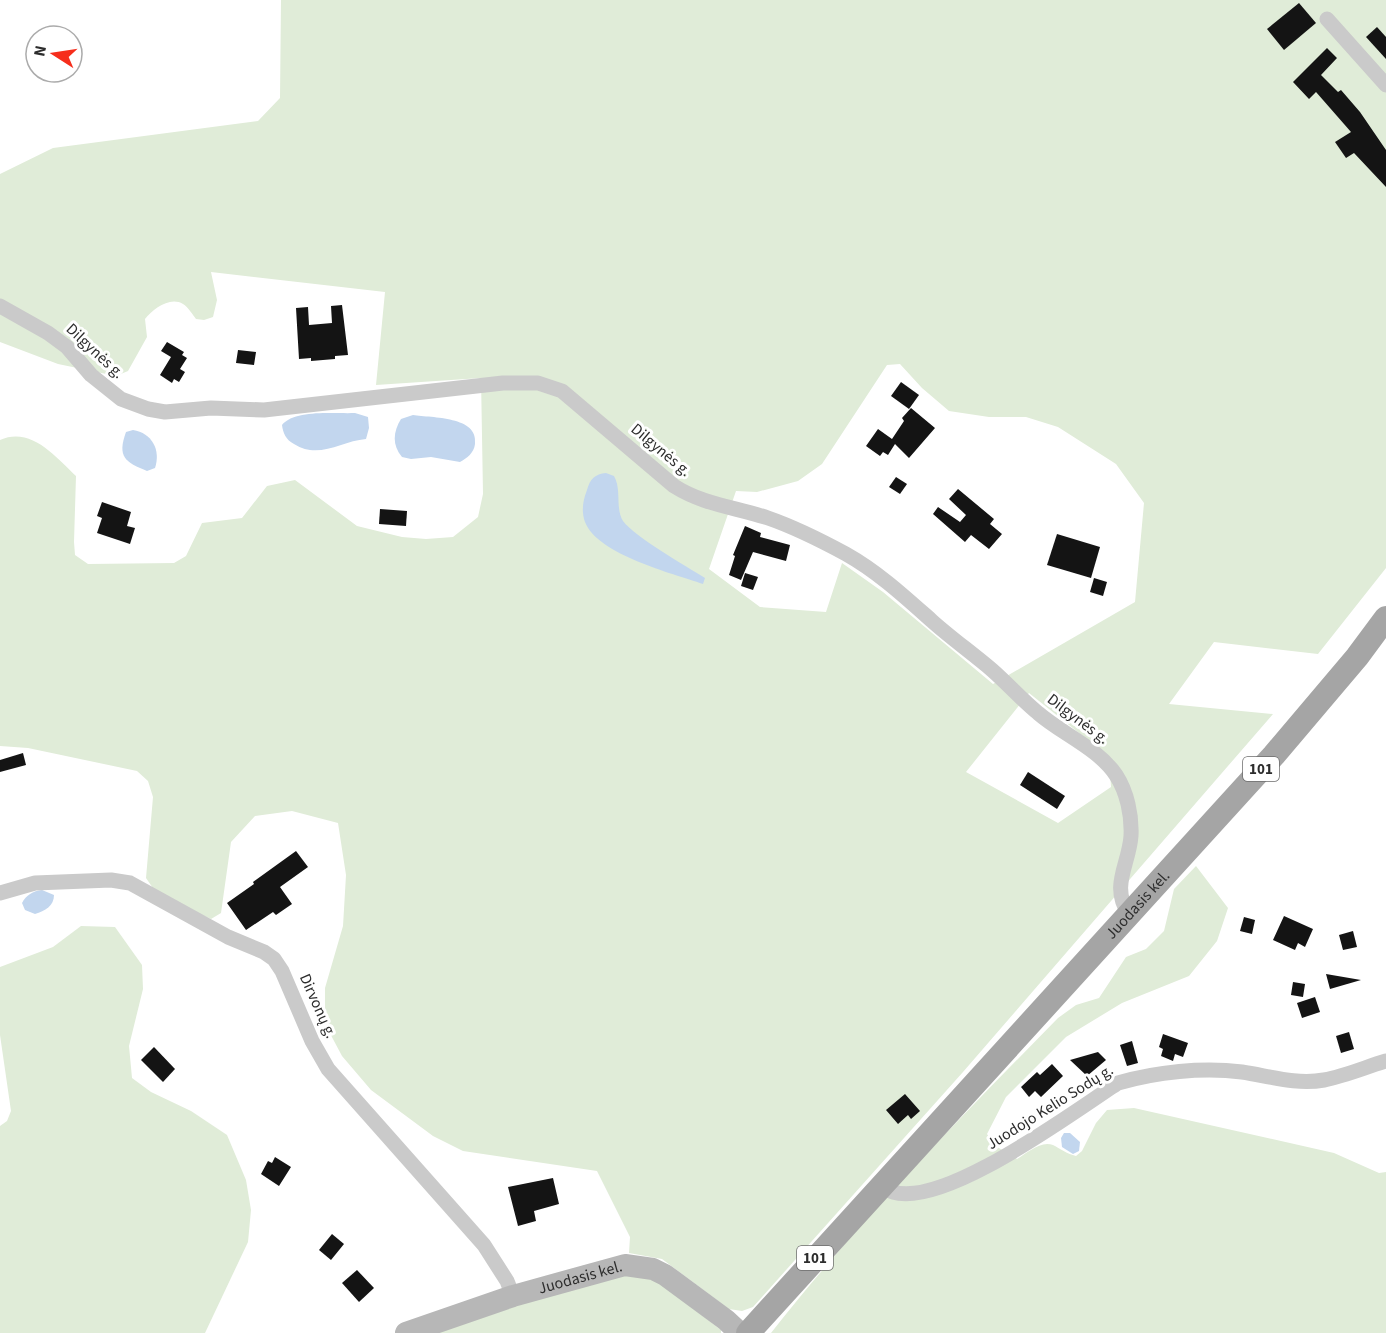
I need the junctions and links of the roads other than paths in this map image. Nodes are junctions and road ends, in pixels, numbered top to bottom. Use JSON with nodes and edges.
{"nodes":[{"id":1,"x":1327,"y":19,"type":"dead end"},
{"id":2,"x":1386,"y":85,"type":"edge"},
{"id":3,"x":0,"y":306,"type":"edge"},
{"id":4,"x":1386,"y":618,"type":"edge"},
{"id":5,"x":0,"y":893,"type":"edge"},
{"id":6,"x":1130,"y":914,"type":"junction"},
{"id":7,"x":1386,"y":1061,"type":"edge"},
{"id":8,"x":882,"y":1184,"type":"junction"},
{"id":9,"x":513,"y":1296,"type":"junction"},
{"id":10,"x":406,"y":1333,"type":"edge"},
{"id":11,"x":740,"y":1333,"type":"edge"},
{"id":12,"x":748,"y":1333,"type":"edge"}],
"edges":[{"from":1,"to":2,"type":"street"},
{"from":3,"to":6,"type":"street","name":"Dilgynės g."},
{"from":4,"to":6,"type":"main road","name":"Juodasis kel.","number":"101"},
{"from":5,"to":9,"type":"street","name":"Dirvonų g."},
{"from":6,"to":8,"type":"main road","name":"Juodasis kel.","number":"101"},
{"from":7,"to":8,"type":"street","name":"Juodojo Kelio Sodų g."},
{"from":8,"to":12,"type":"main road","number":"101"},
{"from":9,"to":10,"type":"street","name":"Juodasis kel."},
{"from":9,"to":11,"type":"street","name":"Juodasis kel."}]}
